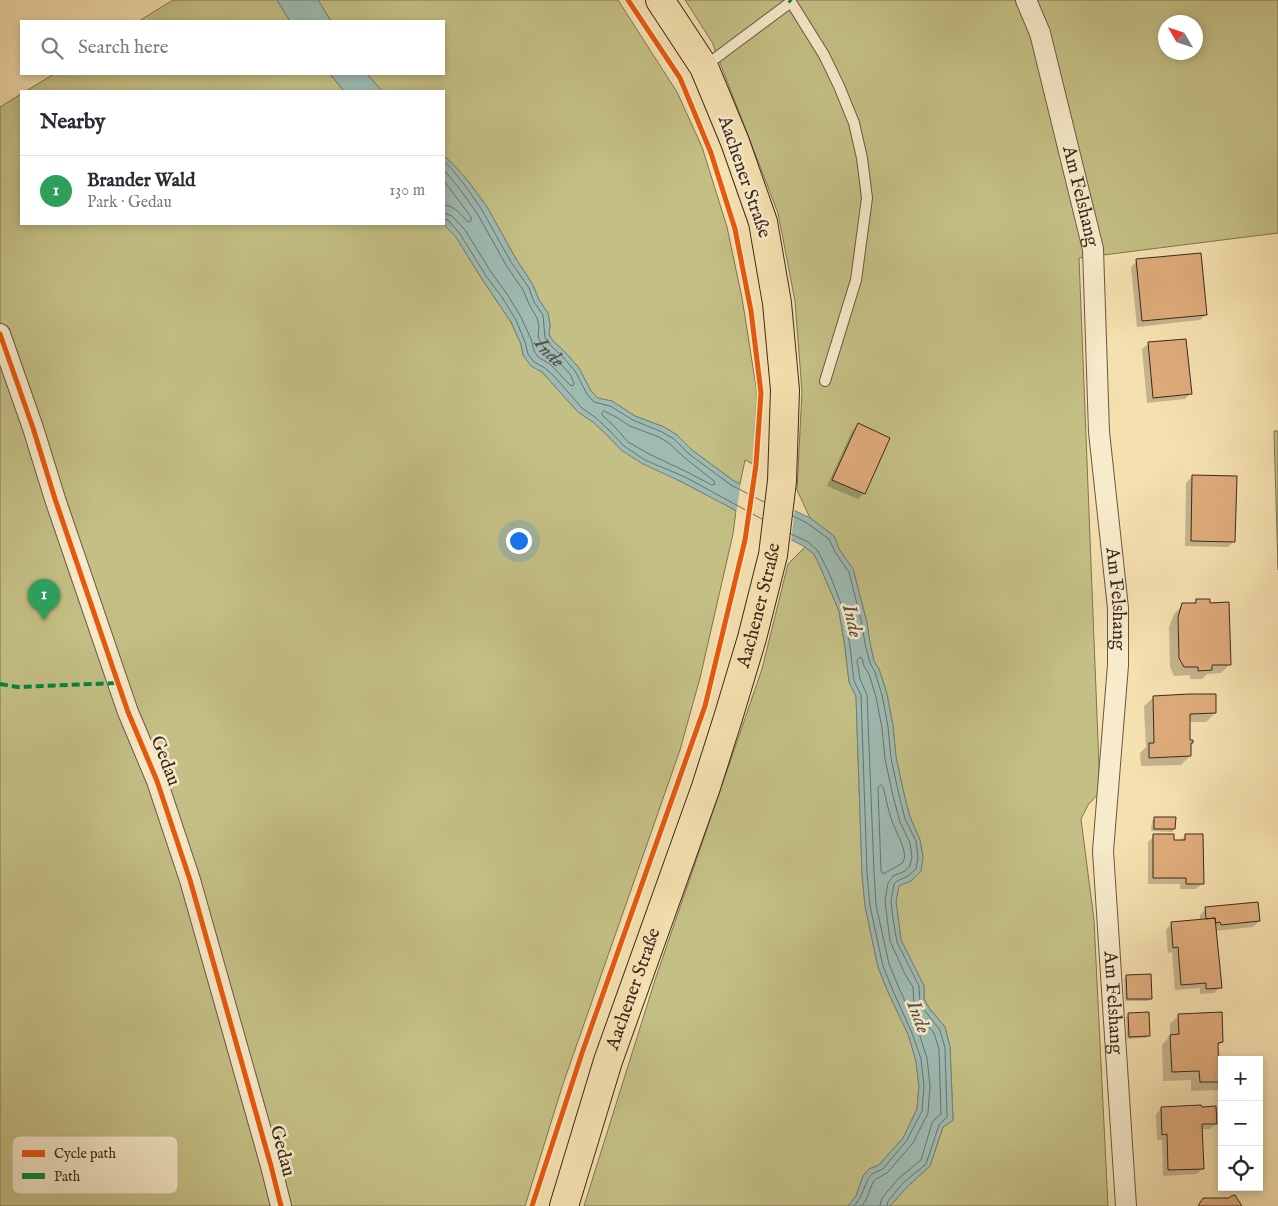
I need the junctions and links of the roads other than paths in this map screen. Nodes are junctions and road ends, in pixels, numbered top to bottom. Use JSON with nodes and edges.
{"nodes":[{"id":1,"x":660,"y":0,"type":"edge"},
{"id":2,"x":1026,"y":0,"type":"edge"},
{"id":3,"x":704,"y":67,"type":"junction"},
{"id":4,"x":0,"y":334,"type":"edge"},
{"id":5,"x":826,"y":381,"type":"dead end"},
{"id":6,"x":281,"y":1206,"type":"edge"},
{"id":7,"x":564,"y":1206,"type":"edge"},
{"id":8,"x":1126,"y":1206,"type":"edge"}],
"edges":[{"from":1,"to":3,"type":"main road","name":"Aachener Straße"},
{"from":2,"to":8,"type":"street","name":"Am Felshang"},
{"from":3,"to":5,"type":"lane"},
{"from":3,"to":7,"type":"main road","name":"Aachener Straße"},
{"from":4,"to":6,"type":"street","name":"Gedau"}]}
